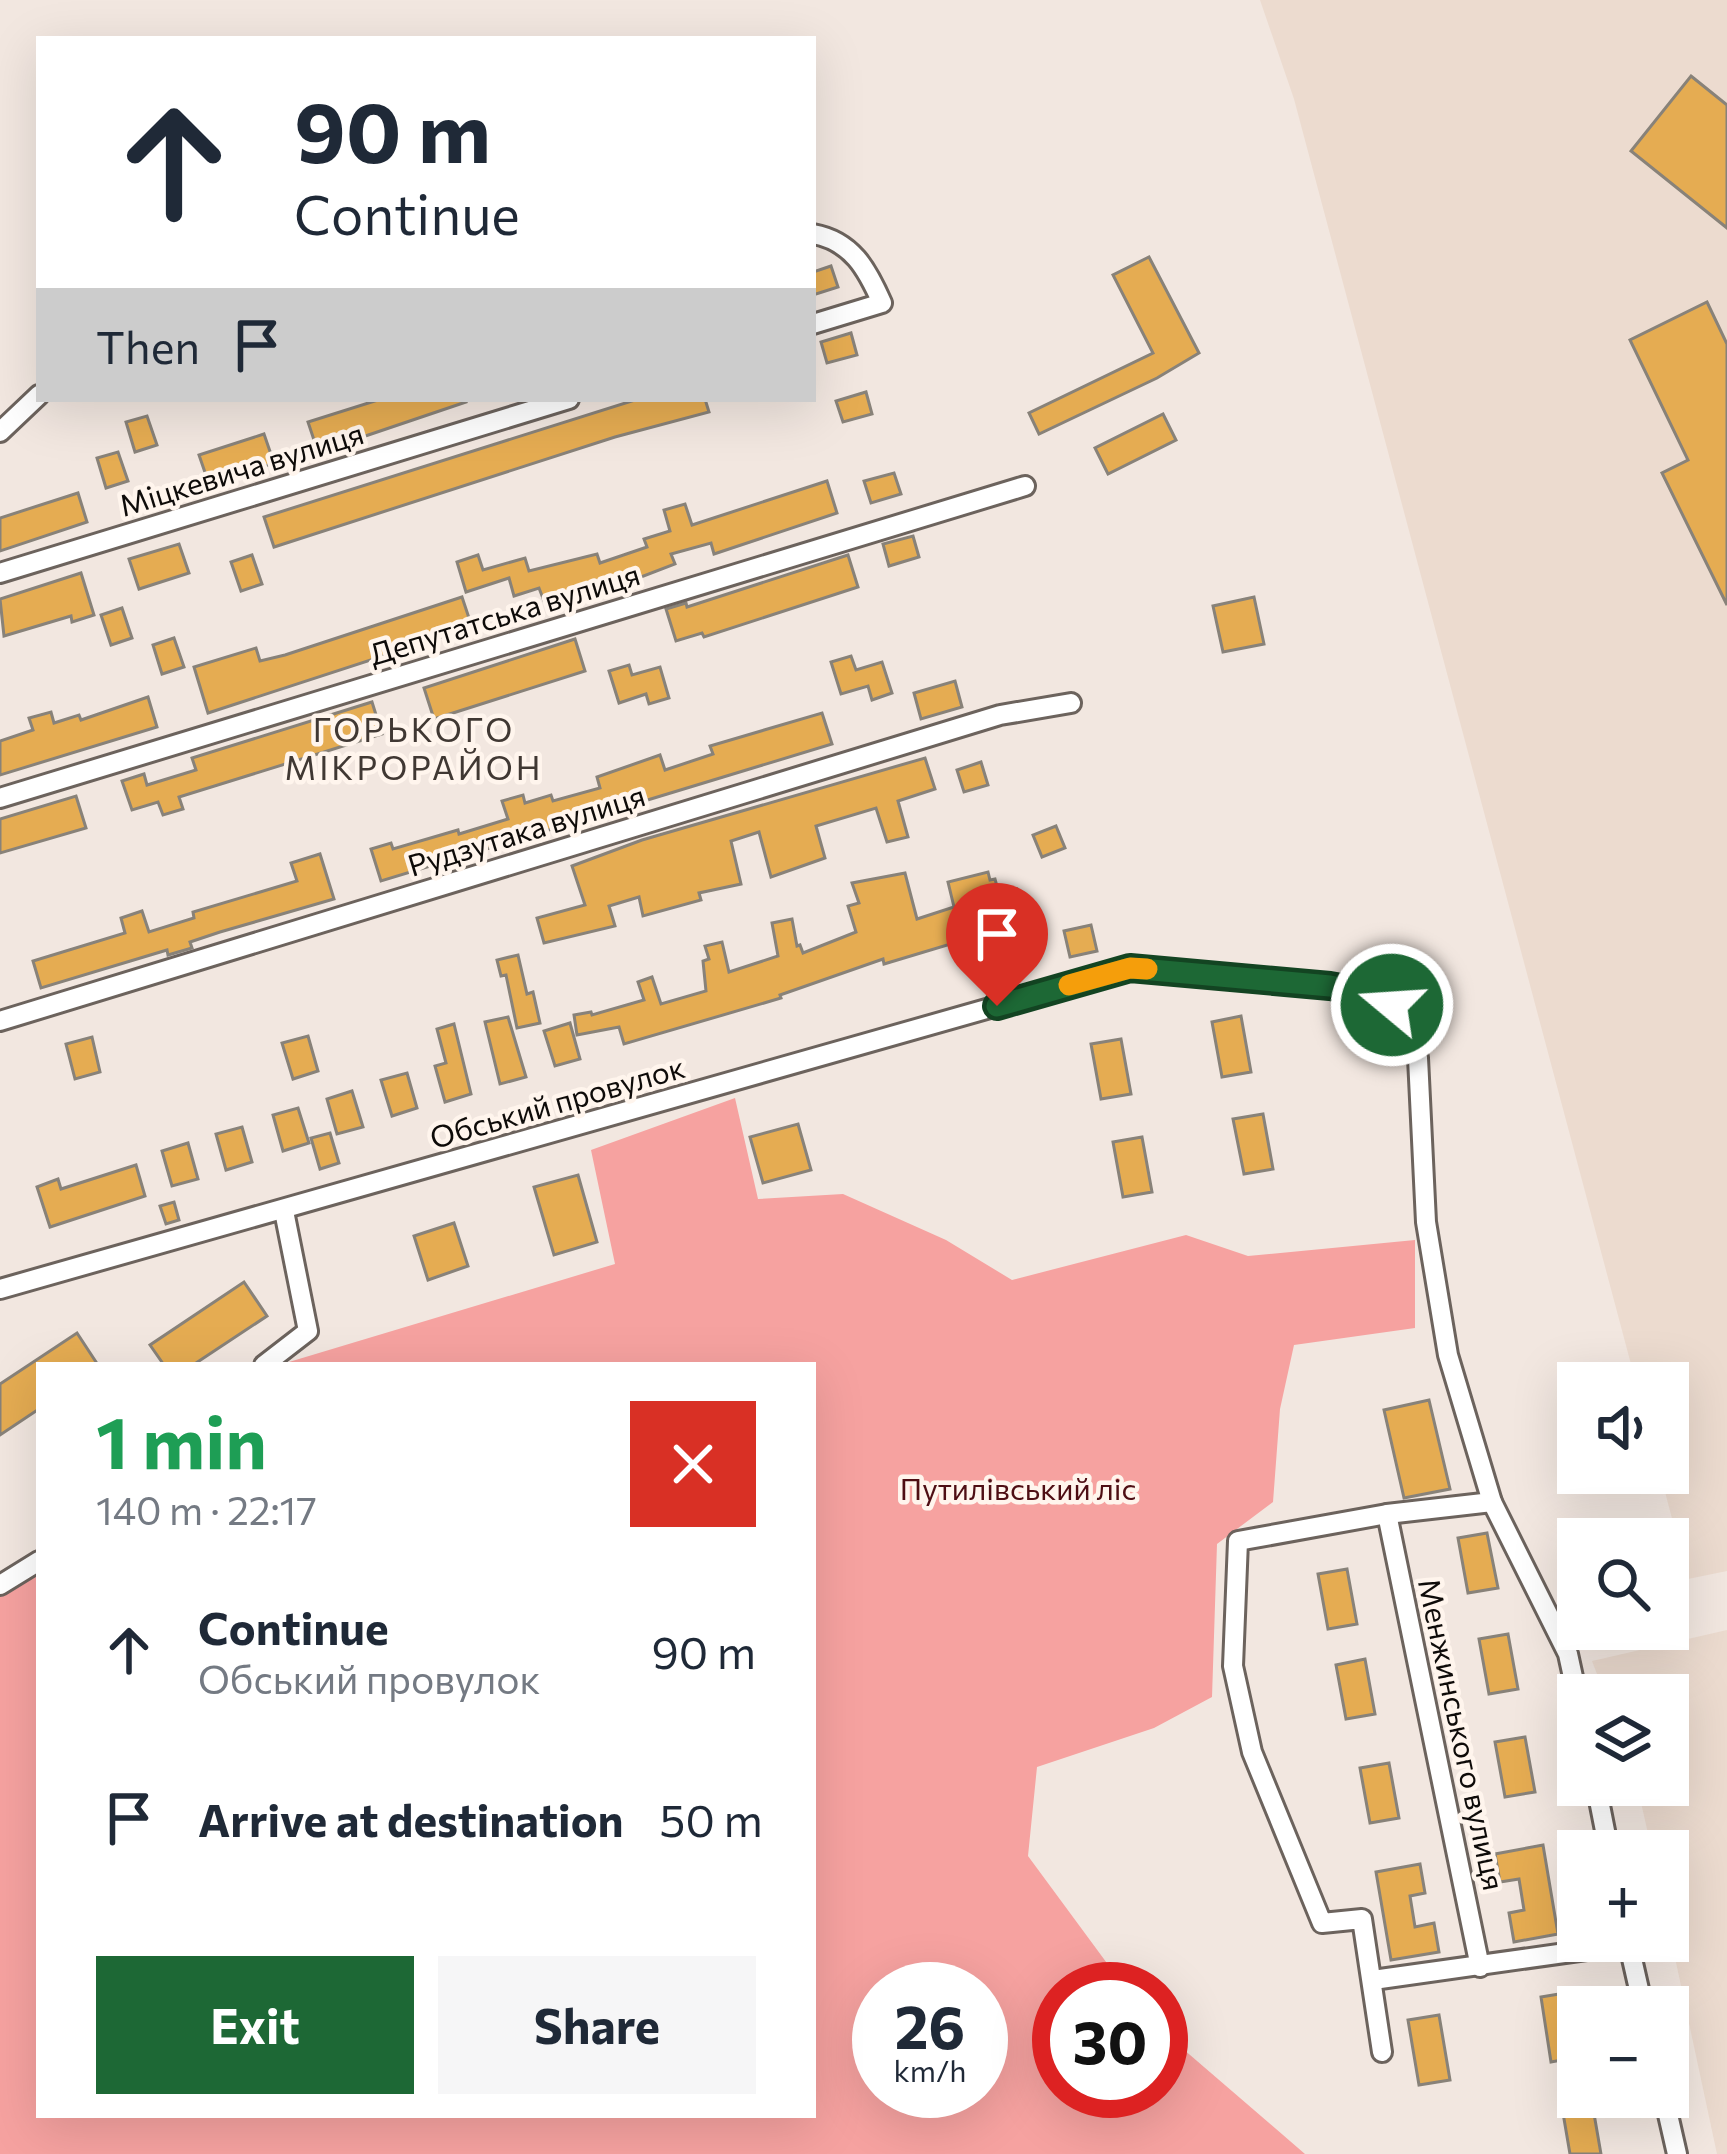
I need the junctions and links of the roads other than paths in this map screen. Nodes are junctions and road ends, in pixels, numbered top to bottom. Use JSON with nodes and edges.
{"nodes":[{"id":1,"x":816,"y":235,"type":"edge"},
{"id":2,"x":816,"y":323,"type":"edge"},
{"id":3,"x":36,"y":398,"type":"edge"},
{"id":4,"x":559,"y":402,"type":"edge"},
{"id":5,"x":0,"y":432,"type":"edge"},
{"id":6,"x":1025,"y":486,"type":"dead end"},
{"id":7,"x":0,"y":573,"type":"edge"},
{"id":8,"x":1071,"y":704,"type":"dead end"},
{"id":9,"x":0,"y":798,"type":"edge"},
{"id":10,"x":0,"y":1021,"type":"edge"},
{"id":11,"x":284,"y":1210,"type":"junction"},
{"id":12,"x":0,"y":1289,"type":"edge"},
{"id":13,"x":268,"y":1362,"type":"edge"},
{"id":14,"x":1492,"y":1502,"type":"junction"},
{"id":15,"x":1387,"y":1514,"type":"junction"},
{"id":16,"x":36,"y":1563,"type":"edge"},
{"id":17,"x":0,"y":1586,"type":"edge"},
{"id":18,"x":1572,"y":1674,"type":"edge"},
{"id":19,"x":1557,"y":1955,"type":"edge"},
{"id":20,"x":1480,"y":1967,"type":"junction"},
{"id":21,"x":1373,"y":1980,"type":"junction"},
{"id":22,"x":1382,"y":2052,"type":"dead end"},
{"id":23,"x":1669,"y":2118,"type":"edge"},
{"id":24,"x":1677,"y":2154,"type":"edge"}],
"edges":[{"from":1,"to":2,"type":"street"},
{"from":3,"to":5,"type":"street"},
{"from":4,"to":7,"type":"street","name":"Міцкевича вулиця"},
{"from":6,"to":9,"type":"street","name":"Депутатська вулиця"},
{"from":8,"to":10,"type":"street","name":"Рудзутака вулиця"},
{"from":11,"to":12,"type":"street","name":"Обський провулок"},
{"from":11,"to":13,"type":"street"},
{"from":11,"to":14,"type":"street","name":"Обський провулок"},
{"from":14,"to":15,"type":"street"},
{"from":14,"to":18,"type":"street"},
{"from":15,"to":20,"type":"street","name":"Менжинського вулиця"},
{"from":15,"to":21,"type":"street"},
{"from":16,"to":17,"type":"street"},
{"from":19,"to":20,"type":"street"},
{"from":20,"to":21,"type":"street"},
{"from":21,"to":22,"type":"street"},
{"from":23,"to":24,"type":"street"}]}
